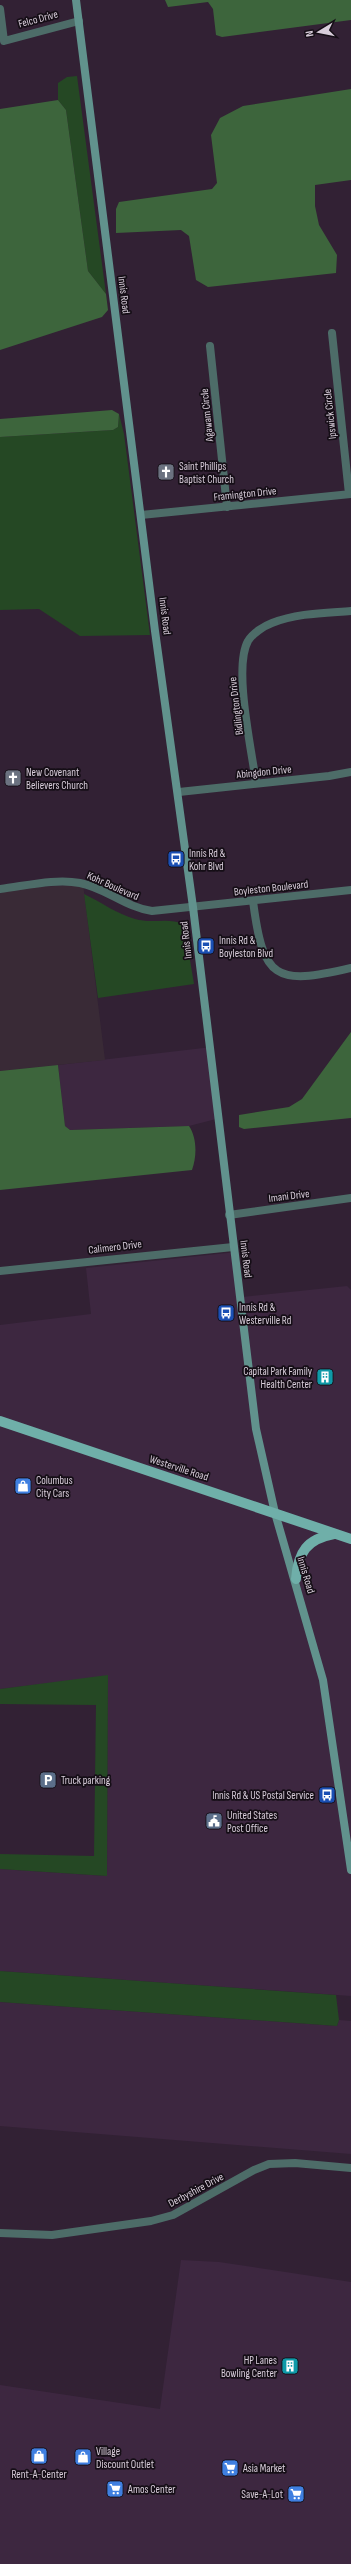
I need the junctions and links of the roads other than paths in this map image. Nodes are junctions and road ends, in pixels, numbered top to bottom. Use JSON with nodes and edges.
{"nodes":[{"id":1,"x":76,"y":0,"type":"edge"},
{"id":2,"x":0,"y":9,"type":"edge"},
{"id":3,"x":79,"y":21,"type":"junction"},
{"id":4,"x":332,"y":332,"type":"dead end"},
{"id":5,"x":210,"y":346,"type":"dead end"},
{"id":6,"x":350,"y":494,"type":"edge"},
{"id":7,"x":228,"y":507,"type":"junction"},
{"id":8,"x":141,"y":515,"type":"junction"},
{"id":9,"x":351,"y":611,"type":"edge"},
{"id":10,"x":351,"y":772,"type":"edge"},
{"id":11,"x":256,"y":784,"type":"junction"},
{"id":12,"x":179,"y":792,"type":"junction"},
{"id":13,"x":0,"y":889,"type":"edge"},
{"id":14,"x":351,"y":890,"type":"edge"},
{"id":15,"x":253,"y":901,"type":"junction"},
{"id":16,"x":193,"y":907,"type":"junction"},
{"id":17,"x":351,"y":968,"type":"edge"},
{"id":18,"x":351,"y":1198,"type":"edge"},
{"id":19,"x":229,"y":1215,"type":"junction"},
{"id":20,"x":233,"y":1247,"type":"junction"},
{"id":21,"x":0,"y":1271,"type":"edge"},
{"id":22,"x":0,"y":1421,"type":"edge"},
{"id":23,"x":275,"y":1513,"type":"junction"},
{"id":24,"x":336,"y":1534,"type":"junction"},
{"id":25,"x":351,"y":1539,"type":"edge"},
{"id":26,"x":296,"y":1579,"type":"junction"},
{"id":27,"x":351,"y":1870,"type":"edge"},
{"id":28,"x":351,"y":2168,"type":"edge"},
{"id":29,"x":0,"y":2233,"type":"edge"}],
"edges":[{"from":1,"to":3,"type":"main road","name":"Innis Road"},
{"from":2,"to":3,"type":"street","name":"Felco Drive"},
{"from":3,"to":8,"type":"main road","name":"Innis Road"},
{"from":4,"to":6,"type":"street","name":"Ipswick Circle"},
{"from":5,"to":7,"type":"street","name":"Agawam Circle"},
{"from":6,"to":7,"type":"street","name":"Framington Drive"},
{"from":7,"to":8,"type":"street","name":"Framington Drive"},
{"from":8,"to":12,"type":"main road","name":"Innis Road"},
{"from":9,"to":11,"type":"street","name":"Bidlington Drive"},
{"from":10,"to":11,"type":"street","name":"Abingdon Drive"},
{"from":11,"to":12,"type":"street","name":"Abingdon Drive"},
{"from":12,"to":16,"type":"main road","name":"Innis Road"},
{"from":13,"to":16,"type":"street","name":"Kohr Boulevard"},
{"from":14,"to":15,"type":"street","name":"Boyleston Boulevard"},
{"from":15,"to":16,"type":"street","name":"Boyleston Boulevard"},
{"from":15,"to":17,"type":"street"},
{"from":16,"to":19,"type":"main road","name":"Innis Road"},
{"from":18,"to":19,"type":"street","name":"Imani Drive"},
{"from":19,"to":20,"type":"main road","name":"Innis Road"},
{"from":20,"to":21,"type":"street","name":"Calimero Drive"},
{"from":20,"to":23,"type":"main road","name":"Innis Road"},
{"from":22,"to":23,"type":"main road","name":"Westerville Road"},
{"from":23,"to":24,"type":"main road","name":"Westerville Road"},
{"from":23,"to":26,"type":"main road","name":"Innis Road"},
{"from":24,"to":25,"type":"main road","name":"Westerville Road"},
{"from":24,"to":26,"type":"main road"},
{"from":26,"to":27,"type":"main road","name":"Innis Road"},
{"from":28,"to":29,"type":"street","name":"Derbyshire Drive"}]}
